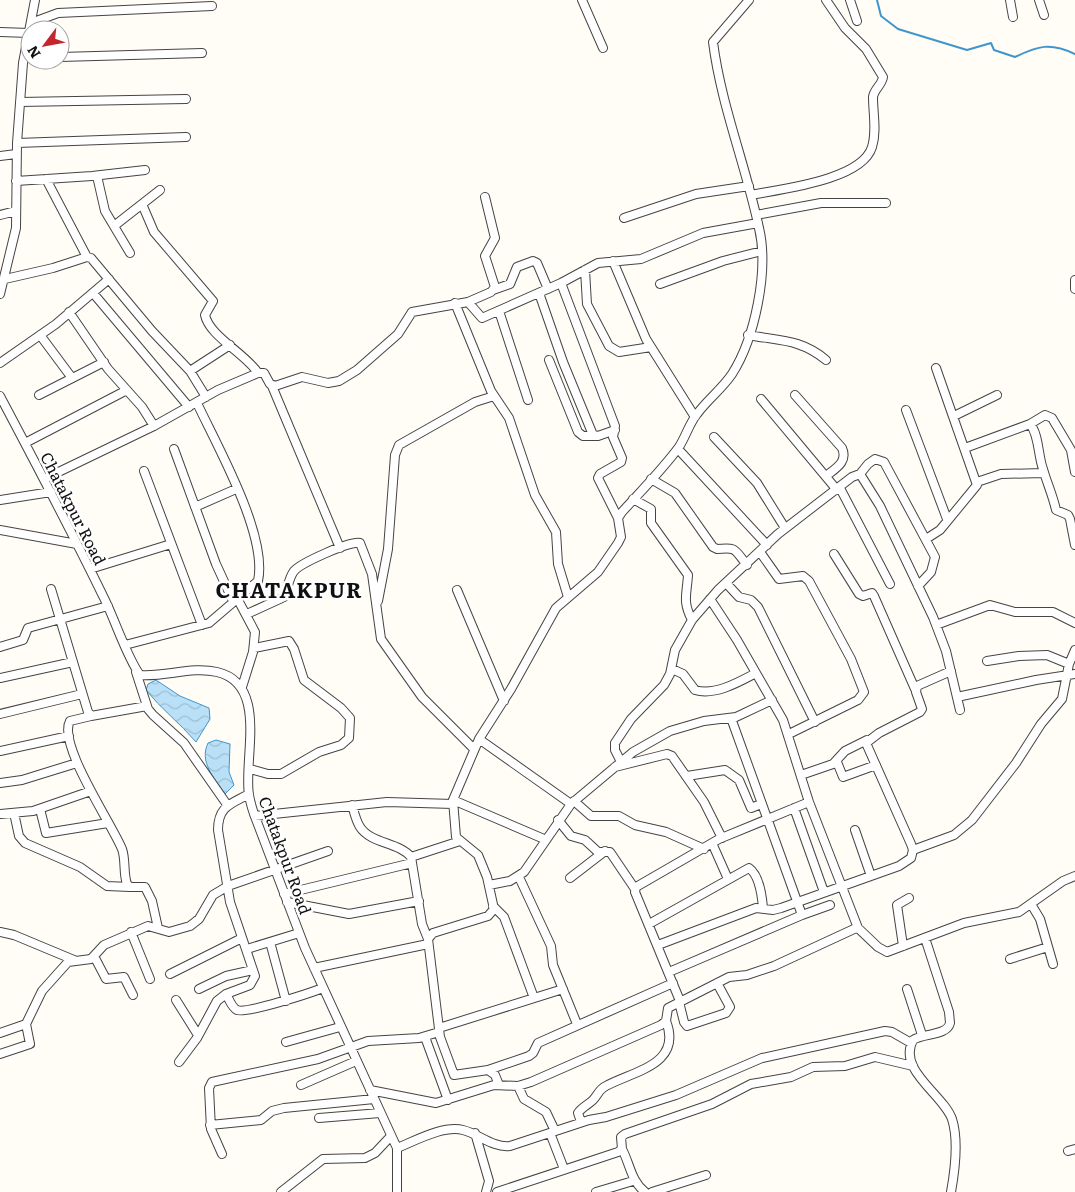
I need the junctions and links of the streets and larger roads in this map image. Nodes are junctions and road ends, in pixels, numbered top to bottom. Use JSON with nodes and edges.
{"nodes":[{"id":1,"x":35,"y":0,"type":"edge"},
{"id":2,"x":582,"y":0,"type":"edge"},
{"id":3,"x":749,"y":0,"type":"edge"},
{"id":4,"x":826,"y":0,"type":"edge"},
{"id":5,"x":850,"y":0,"type":"edge"},
{"id":6,"x":1010,"y":0,"type":"edge"},
{"id":7,"x":1040,"y":0,"type":"edge"},
{"id":8,"x":212,"y":6,"type":"dead end"},
{"id":9,"x":1044,"y":15,"type":"dead end"},
{"id":10,"x":1013,"y":17,"type":"dead end"},
{"id":11,"x":32,"y":20,"type":"edge"},
{"id":12,"x":39,"y":20,"type":"edge"},
{"id":13,"x":857,"y":21,"type":"dead end"},
{"id":14,"x":0,"y":32,"type":"edge"},
{"id":15,"x":20,"y":33,"type":"edge"},
{"id":16,"x":0,"y":41,"type":"edge"},
{"id":17,"x":603,"y":48,"type":"dead end"},
{"id":18,"x":202,"y":53,"type":"dead end"},
{"id":19,"x":70,"y":57,"type":"edge"},
{"id":20,"x":25,"y":70,"type":"edge"},
{"id":21,"x":186,"y":99,"type":"dead end"},
{"id":22,"x":20,"y":102,"type":"junction"},
{"id":23,"x":186,"y":137,"type":"dead end"},
{"id":24,"x":17,"y":144,"type":"junction"},
{"id":25,"x":16,"y":154,"type":"junction"},
{"id":26,"x":0,"y":156,"type":"edge"},
{"id":27,"x":145,"y":170,"type":"dead end"},
{"id":28,"x":96,"y":176,"type":"junction"},
{"id":29,"x":46,"y":179,"type":"junction"},
{"id":30,"x":16,"y":181,"type":"junction"},
{"id":31,"x":748,"y":186,"type":"junction"},
{"id":32,"x":160,"y":190,"type":"dead end"},
{"id":33,"x":751,"y":195,"type":"junction"},
{"id":34,"x":485,"y":197,"type":"dead end"},
{"id":35,"x":886,"y":203,"type":"dead end"},
{"id":36,"x":142,"y":204,"type":"junction"},
{"id":37,"x":16,"y":211,"type":"junction"},
{"id":38,"x":0,"y":215,"type":"edge"},
{"id":39,"x":756,"y":215,"type":"junction"},
{"id":40,"x":624,"y":218,"type":"dead end"},
{"id":41,"x":758,"y":223,"type":"junction"},
{"id":42,"x":114,"y":226,"type":"junction"},
{"id":43,"x":762,"y":251,"type":"junction"},
{"id":44,"x":130,"y":253,"type":"dead end"},
{"id":45,"x":87,"y":257,"type":"junction"},
{"id":46,"x":614,"y":261,"type":"junction"},
{"id":47,"x":586,"y":270,"type":"junction"},
{"id":48,"x":5,"y":279,"type":"junction"},
{"id":49,"x":109,"y":279,"type":"junction"},
{"id":50,"x":1075,"y":280,"type":"edge"},
{"id":51,"x":561,"y":283,"type":"junction"},
{"id":52,"x":660,"y":284,"type":"dead end"},
{"id":53,"x":548,"y":289,"type":"junction"},
{"id":54,"x":1075,"y":289,"type":"edge"},
{"id":55,"x":493,"y":290,"type":"junction"},
{"id":56,"x":92,"y":293,"type":"junction"},
{"id":57,"x":0,"y":294,"type":"edge"},
{"id":58,"x":539,"y":294,"type":"junction"},
{"id":59,"x":468,"y":302,"type":"junction"},
{"id":60,"x":455,"y":303,"type":"junction"},
{"id":61,"x":499,"y":311,"type":"junction"},
{"id":62,"x":69,"y":312,"type":"junction"},
{"id":63,"x":40,"y":335,"type":"junction"},
{"id":64,"x":748,"y":335,"type":"junction"},
{"id":65,"x":230,"y":345,"type":"junction"},
{"id":66,"x":651,"y":348,"type":"junction"},
{"id":67,"x":548,"y":360,"type":"dead end"},
{"id":68,"x":826,"y":360,"type":"dead end"},
{"id":69,"x":104,"y":362,"type":"junction"},
{"id":70,"x":0,"y":363,"type":"edge"},
{"id":71,"x":936,"y":368,"type":"dead end"},
{"id":72,"x":190,"y":371,"type":"junction"},
{"id":73,"x":258,"y":373,"type":"junction"},
{"id":74,"x":72,"y":378,"type":"junction"},
{"id":75,"x":272,"y":386,"type":"junction"},
{"id":76,"x":127,"y":390,"type":"junction"},
{"id":77,"x":39,"y":395,"type":"dead end"},
{"id":78,"x":795,"y":395,"type":"dead end"},
{"id":79,"x":997,"y":395,"type":"dead end"},
{"id":80,"x":0,"y":396,"type":"edge"},
{"id":81,"x":494,"y":396,"type":"junction"},
{"id":82,"x":206,"y":397,"type":"junction"},
{"id":83,"x":761,"y":399,"type":"dead end"},
{"id":84,"x":528,"y":400,"type":"dead end"},
{"id":85,"x":197,"y":402,"type":"junction"},
{"id":86,"x":189,"y":407,"type":"junction"},
{"id":87,"x":906,"y":410,"type":"dead end"},
{"id":88,"x":9,"y":413,"type":"junction"},
{"id":89,"x":0,"y":416,"type":"edge"},
{"id":90,"x":954,"y":416,"type":"junction"},
{"id":91,"x":694,"y":417,"type":"junction"},
{"id":92,"x":1030,"y":424,"type":"junction"},
{"id":93,"x":154,"y":426,"type":"junction"},
{"id":94,"x":614,"y":430,"type":"junction"},
{"id":95,"x":595,"y":436,"type":"junction"},
{"id":96,"x":714,"y":437,"type":"dead end"},
{"id":97,"x":25,"y":443,"type":"junction"},
{"id":98,"x":965,"y":448,"type":"junction"},
{"id":99,"x":174,"y":449,"type":"dead end"},
{"id":100,"x":678,"y":449,"type":"junction"},
{"id":101,"x":144,"y":471,"type":"dead end"},
{"id":102,"x":1075,"y":472,"type":"edge"},
{"id":103,"x":1044,"y":473,"type":"junction"},
{"id":104,"x":860,"y":474,"type":"junction"},
{"id":105,"x":826,"y":476,"type":"junction"},
{"id":106,"x":44,"y":479,"type":"junction"},
{"id":107,"x":651,"y":479,"type":"junction"},
{"id":108,"x":976,"y":482,"type":"junction"},
{"id":109,"x":839,"y":489,"type":"junction"},
{"id":110,"x":236,"y":490,"type":"junction"},
{"id":111,"x":52,"y":492,"type":"junction"},
{"id":112,"x":634,"y":499,"type":"junction"},
{"id":113,"x":0,"y":500,"type":"edge"},
{"id":114,"x":195,"y":507,"type":"junction"},
{"id":115,"x":1072,"y":514,"type":"edge"},
{"id":116,"x":618,"y":518,"type":"junction"},
{"id":117,"x":947,"y":519,"type":"junction"},
{"id":118,"x":785,"y":528,"type":"junction"},
{"id":119,"x":0,"y":530,"type":"edge"},
{"id":120,"x":926,"y":539,"type":"junction"},
{"id":121,"x":77,"y":544,"type":"junction"},
{"id":122,"x":170,"y":544,"type":"junction"},
{"id":123,"x":767,"y":545,"type":"junction"},
{"id":124,"x":1075,"y":545,"type":"edge"},
{"id":125,"x":340,"y":548,"type":"junction"},
{"id":126,"x":760,"y":552,"type":"junction"},
{"id":127,"x":834,"y":554,"type":"dead end"},
{"id":128,"x":747,"y":565,"type":"junction"},
{"id":129,"x":90,"y":569,"type":"junction"},
{"id":130,"x":726,"y":583,"type":"junction"},
{"id":131,"x":890,"y":584,"type":"dead end"},
{"id":132,"x":918,"y":586,"type":"junction"},
{"id":133,"x":52,"y":589,"type":"dead end"},
{"id":134,"x":457,"y":590,"type":"dead end"},
{"id":135,"x":568,"y":597,"type":"junction"},
{"id":136,"x":235,"y":599,"type":"junction"},
{"id":137,"x":710,"y":599,"type":"junction"},
{"id":138,"x":108,"y":606,"type":"junction"},
{"id":139,"x":376,"y":608,"type":"junction"},
{"id":140,"x":247,"y":614,"type":"junction"},
{"id":141,"x":60,"y":619,"type":"junction"},
{"id":142,"x":692,"y":620,"type":"junction"},
{"id":143,"x":1075,"y":623,"type":"edge"},
{"id":144,"x":202,"y":625,"type":"junction"},
{"id":145,"x":936,"y":625,"type":"junction"},
{"id":146,"x":125,"y":645,"type":"junction"},
{"id":147,"x":0,"y":647,"type":"edge"},
{"id":148,"x":254,"y":648,"type":"junction"},
{"id":149,"x":1075,"y":650,"type":"edge"},
{"id":150,"x":987,"y":661,"type":"dead end"},
{"id":151,"x":73,"y":662,"type":"junction"},
{"id":152,"x":1069,"y":664,"type":"junction"},
{"id":153,"x":134,"y":668,"type":"junction"},
{"id":154,"x":672,"y":669,"type":"junction"},
{"id":155,"x":951,"y":671,"type":"junction"},
{"id":156,"x":756,"y":673,"type":"junction"},
{"id":157,"x":1071,"y":675,"type":"edge"},
{"id":158,"x":0,"y":678,"type":"edge"},
{"id":159,"x":242,"y":687,"type":"junction"},
{"id":160,"x":916,"y":689,"type":"junction"},
{"id":161,"x":82,"y":694,"type":"junction"},
{"id":162,"x":957,"y":697,"type":"junction"},
{"id":163,"x":772,"y":700,"type":"junction"},
{"id":164,"x":504,"y":701,"type":"junction"},
{"id":165,"x":147,"y":706,"type":"junction"},
{"id":166,"x":960,"y":710,"type":"dead end"},
{"id":167,"x":0,"y":714,"type":"edge"},
{"id":168,"x":91,"y":716,"type":"junction"},
{"id":169,"x":732,"y":718,"type":"junction"},
{"id":170,"x":815,"y":722,"type":"junction"},
{"id":171,"x":789,"y":734,"type":"junction"},
{"id":172,"x":69,"y":736,"type":"junction"},
{"id":173,"x":479,"y":739,"type":"junction"},
{"id":174,"x":868,"y":740,"type":"junction"},
{"id":175,"x":474,"y":749,"type":"junction"},
{"id":176,"x":0,"y":751,"type":"edge"},
{"id":177,"x":837,"y":762,"type":"junction"},
{"id":178,"x":77,"y":763,"type":"junction"},
{"id":179,"x":618,"y":765,"type":"junction"},
{"id":180,"x":876,"y":765,"type":"junction"},
{"id":181,"x":250,"y":769,"type":"junction"},
{"id":182,"x":801,"y":775,"type":"junction"},
{"id":183,"x":687,"y":776,"type":"junction"},
{"id":184,"x":0,"y":783,"type":"edge"},
{"id":185,"x":91,"y":791,"type":"junction"},
{"id":186,"x":249,"y":794,"type":"junction"},
{"id":187,"x":453,"y":802,"type":"junction"},
{"id":188,"x":809,"y":802,"type":"junction"},
{"id":189,"x":572,"y":803,"type":"junction"},
{"id":190,"x":761,"y":804,"type":"junction"},
{"id":191,"x":352,"y":805,"type":"junction"},
{"id":192,"x":228,"y":806,"type":"junction"},
{"id":193,"x":40,"y":808,"type":"junction"},
{"id":194,"x":794,"y":808,"type":"junction"},
{"id":195,"x":14,"y":813,"type":"junction"},
{"id":196,"x":0,"y":814,"type":"edge"},
{"id":197,"x":255,"y":816,"type":"junction"},
{"id":198,"x":766,"y":819,"type":"junction"},
{"id":199,"x":558,"y":820,"type":"junction"},
{"id":200,"x":108,"y":823,"type":"junction"},
{"id":201,"x":855,"y":830,"type":"dead end"},
{"id":202,"x":722,"y":838,"type":"junction"},
{"id":203,"x":544,"y":839,"type":"junction"},
{"id":204,"x":460,"y":841,"type":"junction"},
{"id":205,"x":712,"y":843,"type":"junction"},
{"id":206,"x":704,"y":849,"type":"junction"},
{"id":207,"x":913,"y":850,"type":"junction"},
{"id":208,"x":328,"y":851,"type":"dead end"},
{"id":209,"x":605,"y":851,"type":"junction"},
{"id":210,"x":411,"y":860,"type":"junction"},
{"id":211,"x":274,"y":868,"type":"junction"},
{"id":212,"x":871,"y":876,"type":"junction"},
{"id":213,"x":1075,"y":876,"type":"edge"},
{"id":214,"x":519,"y":877,"type":"junction"},
{"id":215,"x":570,"y":878,"type":"dead end"},
{"id":216,"x":728,"y":879,"type":"junction"},
{"id":217,"x":489,"y":885,"type":"junction"},
{"id":218,"x":228,"y":886,"type":"junction"},
{"id":219,"x":841,"y":886,"type":"junction"},
{"id":220,"x":130,"y":887,"type":"junction"},
{"id":221,"x":635,"y":889,"type":"junction"},
{"id":222,"x":824,"y":892,"type":"junction"},
{"id":223,"x":286,"y":898,"type":"junction"},
{"id":224,"x":909,"y":898,"type":"dead end"},
{"id":225,"x":419,"y":901,"type":"junction"},
{"id":226,"x":797,"y":902,"type":"junction"},
{"id":227,"x":1031,"y":904,"type":"junction"},
{"id":228,"x":830,"y":905,"type":"dead end"},
{"id":229,"x":493,"y":906,"type":"junction"},
{"id":230,"x":763,"y":908,"type":"junction"},
{"id":231,"x":802,"y":915,"type":"junction"},
{"id":232,"x":649,"y":924,"type":"junction"},
{"id":233,"x":158,"y":928,"type":"junction"},
{"id":234,"x":858,"y":928,"type":"junction"},
{"id":235,"x":0,"y":932,"type":"edge"},
{"id":236,"x":132,"y":932,"type":"junction"},
{"id":237,"x":299,"y":933,"type":"junction"},
{"id":238,"x":242,"y":938,"type":"junction"},
{"id":239,"x":925,"y":938,"type":"junction"},
{"id":240,"x":270,"y":942,"type":"junction"},
{"id":241,"x":428,"y":942,"type":"junction"},
{"id":242,"x":658,"y":945,"type":"junction"},
{"id":243,"x":902,"y":946,"type":"junction"},
{"id":244,"x":1048,"y":947,"type":"junction"},
{"id":245,"x":246,"y":949,"type":"junction"},
{"id":246,"x":94,"y":956,"type":"junction"},
{"id":247,"x":1010,"y":959,"type":"dead end"},
{"id":248,"x":74,"y":960,"type":"junction"},
{"id":249,"x":1053,"y":964,"type":"dead end"},
{"id":250,"x":314,"y":968,"type":"junction"},
{"id":251,"x":253,"y":970,"type":"junction"},
{"id":252,"x":669,"y":972,"type":"junction"},
{"id":253,"x":170,"y":974,"type":"dead end"},
{"id":254,"x":150,"y":980,"type":"dead end"},
{"id":255,"x":673,"y":983,"type":"junction"},
{"id":256,"x":718,"y":983,"type":"junction"},
{"id":257,"x":323,"y":988,"type":"junction"},
{"id":258,"x":199,"y":989,"type":"dead end"},
{"id":259,"x":563,"y":989,"type":"junction"},
{"id":260,"x":907,"y":989,"type":"dead end"},
{"id":261,"x":226,"y":994,"type":"junction"},
{"id":262,"x":133,"y":995,"type":"dead end"},
{"id":263,"x":534,"y":998,"type":"junction"},
{"id":264,"x":176,"y":1000,"type":"dead end"},
{"id":265,"x":286,"y":1001,"type":"junction"},
{"id":266,"x":679,"y":1002,"type":"junction"},
{"id":267,"x":666,"y":1021,"type":"junction"},
{"id":268,"x":26,"y":1024,"type":"junction"},
{"id":269,"x":578,"y":1024,"type":"junction"},
{"id":270,"x":340,"y":1027,"type":"junction"},
{"id":271,"x":439,"y":1030,"type":"junction"},
{"id":272,"x":0,"y":1033,"type":"edge"},
{"id":273,"x":198,"y":1035,"type":"junction"},
{"id":274,"x":922,"y":1035,"type":"junction"},
{"id":275,"x":425,"y":1036,"type":"junction"},
{"id":276,"x":286,"y":1042,"type":"dead end"},
{"id":277,"x":911,"y":1043,"type":"junction"},
{"id":278,"x":350,"y":1049,"type":"junction"},
{"id":279,"x":0,"y":1054,"type":"edge"},
{"id":280,"x":356,"y":1061,"type":"junction"},
{"id":281,"x":179,"y":1062,"type":"dead end"},
{"id":282,"x":913,"y":1066,"type":"junction"},
{"id":283,"x":488,"y":1070,"type":"junction"},
{"id":284,"x":301,"y":1085,"type":"dead end"},
{"id":285,"x":499,"y":1085,"type":"junction"},
{"id":286,"x":518,"y":1086,"type":"junction"},
{"id":287,"x":370,"y":1090,"type":"junction"},
{"id":288,"x":374,"y":1099,"type":"junction"},
{"id":289,"x":448,"y":1100,"type":"junction"},
{"id":290,"x":380,"y":1113,"type":"junction"},
{"id":291,"x":319,"y":1118,"type":"dead end"},
{"id":292,"x":581,"y":1122,"type":"junction"},
{"id":293,"x":210,"y":1125,"type":"junction"},
{"id":294,"x":553,"y":1132,"type":"junction"},
{"id":295,"x":475,"y":1134,"type":"junction"},
{"id":296,"x":391,"y":1136,"type":"junction"},
{"id":297,"x":397,"y":1148,"type":"junction"},
{"id":298,"x":622,"y":1149,"type":"junction"},
{"id":299,"x":222,"y":1154,"type":"dead end"},
{"id":300,"x":564,"y":1169,"type":"junction"},
{"id":301,"x":706,"y":1176,"type":"dead end"},
{"id":302,"x":633,"y":1180,"type":"junction"},
{"id":303,"x":281,"y":1192,"type":"edge"},
{"id":304,"x":397,"y":1192,"type":"edge"},
{"id":305,"x":486,"y":1192,"type":"edge"},
{"id":306,"x":497,"y":1192,"type":"edge"},
{"id":307,"x":596,"y":1192,"type":"edge"},
{"id":308,"x":645,"y":1192,"type":"edge"},
{"id":309,"x":652,"y":1192,"type":"edge"},
{"id":310,"x":951,"y":1192,"type":"edge"}],
"edges":[{"from":1,"to":11,"type":"street"},
{"from":2,"to":17,"type":"street"},
{"from":3,"to":31,"type":"street"},
{"from":4,"to":33,"type":"street"},
{"from":5,"to":13,"type":"street"},
{"from":6,"to":10,"type":"street"},
{"from":7,"to":9,"type":"street"},
{"from":8,"to":12,"type":"street"},
{"from":14,"to":15,"type":"street"},
{"from":14,"to":16,"type":"street"},
{"from":18,"to":19,"type":"street"},
{"from":20,"to":22,"type":"street"},
{"from":21,"to":22,"type":"street"},
{"from":22,"to":24,"type":"street"},
{"from":23,"to":24,"type":"street"},
{"from":24,"to":25,"type":"street"},
{"from":25,"to":26,"type":"street"},
{"from":25,"to":30,"type":"street"},
{"from":27,"to":28,"type":"street"},
{"from":28,"to":29,"type":"street"},
{"from":28,"to":42,"type":"street"},
{"from":29,"to":30,"type":"street"},
{"from":29,"to":45,"type":"street"},
{"from":30,"to":37,"type":"street"},
{"from":31,"to":33,"type":"street"},
{"from":31,"to":40,"type":"street"},
{"from":32,"to":36,"type":"street"},
{"from":33,"to":39,"type":"street"},
{"from":34,"to":55,"type":"street"},
{"from":35,"to":39,"type":"street"},
{"from":36,"to":42,"type":"street"},
{"from":36,"to":65,"type":"street"},
{"from":37,"to":38,"type":"street"},
{"from":37,"to":48,"type":"street"},
{"from":39,"to":41,"type":"street"},
{"from":41,"to":43,"type":"street"},
{"from":41,"to":46,"type":"street"},
{"from":42,"to":44,"type":"street"},
{"from":43,"to":52,"type":"street"},
{"from":43,"to":64,"type":"street"},
{"from":45,"to":48,"type":"street"},
{"from":45,"to":49,"type":"street"},
{"from":46,"to":47,"type":"street"},
{"from":46,"to":66,"type":"street"},
{"from":47,"to":51,"type":"street"},
{"from":47,"to":66,"type":"street"},
{"from":48,"to":57,"type":"street"},
{"from":49,"to":56,"type":"street"},
{"from":49,"to":72,"type":"street"},
{"from":50,"to":54,"type":"street"},
{"from":51,"to":53,"type":"street"},
{"from":51,"to":94,"type":"street"},
{"from":53,"to":55,"type":"street"},
{"from":53,"to":58,"type":"street"},
{"from":55,"to":59,"type":"street"},
{"from":56,"to":62,"type":"street"},
{"from":56,"to":86,"type":"street"},
{"from":58,"to":61,"type":"street"},
{"from":58,"to":95,"type":"street"},
{"from":59,"to":60,"type":"street"},
{"from":59,"to":61,"type":"street"},
{"from":60,"to":75,"type":"street"},
{"from":60,"to":81,"type":"street"},
{"from":61,"to":84,"type":"street"},
{"from":62,"to":63,"type":"street"},
{"from":62,"to":69,"type":"street"},
{"from":63,"to":70,"type":"street"},
{"from":63,"to":74,"type":"street"},
{"from":64,"to":68,"type":"street"},
{"from":64,"to":91,"type":"street"},
{"from":65,"to":72,"type":"street"},
{"from":65,"to":73,"type":"street"},
{"from":66,"to":91,"type":"street"},
{"from":67,"to":95,"type":"street"},
{"from":69,"to":74,"type":"street"},
{"from":69,"to":76,"type":"street"},
{"from":71,"to":90,"type":"street"},
{"from":72,"to":82,"type":"street"},
{"from":73,"to":75,"type":"street"},
{"from":73,"to":82,"type":"street"},
{"from":74,"to":77,"type":"street"},
{"from":75,"to":125,"type":"street"},
{"from":76,"to":93,"type":"street"},
{"from":76,"to":97,"type":"street"},
{"from":78,"to":105,"type":"street"},
{"from":79,"to":90,"type":"street"},
{"from":80,"to":88,"type":"street","name":"Chatakpur Road"},
{"from":81,"to":135,"type":"street"},
{"from":81,"to":139,"type":"street"},
{"from":82,"to":85,"type":"street"},
{"from":83,"to":105,"type":"street"},
{"from":85,"to":86,"type":"street"},
{"from":85,"to":110,"type":"street"},
{"from":86,"to":93,"type":"street"},
{"from":87,"to":117,"type":"street"},
{"from":88,"to":89,"type":"street"},
{"from":88,"to":97,"type":"street","name":"Chatakpur Road"},
{"from":90,"to":98,"type":"street"},
{"from":91,"to":100,"type":"street"},
{"from":92,"to":98,"type":"street"},
{"from":92,"to":102,"type":"street"},
{"from":92,"to":103,"type":"street"},
{"from":93,"to":106,"type":"street"},
{"from":94,"to":95,"type":"street"},
{"from":94,"to":116,"type":"street"},
{"from":96,"to":118,"type":"street"},
{"from":97,"to":106,"type":"street","name":"Chatakpur Road"},
{"from":98,"to":108,"type":"street"},
{"from":99,"to":114,"type":"street"},
{"from":100,"to":107,"type":"street"},
{"from":100,"to":123,"type":"street"},
{"from":101,"to":122,"type":"street"},
{"from":103,"to":108,"type":"street"},
{"from":103,"to":115,"type":"street"},
{"from":104,"to":109,"type":"street"},
{"from":104,"to":120,"type":"street"},
{"from":104,"to":132,"type":"street"},
{"from":105,"to":109,"type":"street"},
{"from":106,"to":111,"type":"street","name":"Chatakpur Road"},
{"from":107,"to":112,"type":"street"},
{"from":107,"to":128,"type":"street"},
{"from":108,"to":117,"type":"street"},
{"from":109,"to":118,"type":"street"},
{"from":109,"to":131,"type":"street"},
{"from":110,"to":114,"type":"street"},
{"from":110,"to":136,"type":"street"},
{"from":111,"to":113,"type":"street"},
{"from":111,"to":121,"type":"street","name":"Chatakpur Road"},
{"from":112,"to":116,"type":"street"},
{"from":112,"to":142,"type":"street"},
{"from":114,"to":136,"type":"street"},
{"from":115,"to":124,"type":"street"},
{"from":116,"to":135,"type":"street"},
{"from":117,"to":120,"type":"street"},
{"from":118,"to":123,"type":"street"},
{"from":119,"to":121,"type":"street"},
{"from":120,"to":132,"type":"street"},
{"from":121,"to":129,"type":"street","name":"Chatakpur Road"},
{"from":122,"to":129,"type":"street"},
{"from":122,"to":144,"type":"street"},
{"from":123,"to":126,"type":"street"},
{"from":125,"to":139,"type":"street"},
{"from":125,"to":140,"type":"street"},
{"from":126,"to":128,"type":"street"},
{"from":126,"to":170,"type":"street"},
{"from":127,"to":160,"type":"street"},
{"from":128,"to":130,"type":"street"},
{"from":129,"to":138,"type":"street","name":"Chatakpur Road"},
{"from":130,"to":137,"type":"street"},
{"from":130,"to":170,"type":"street"},
{"from":132,"to":145,"type":"street"},
{"from":133,"to":141,"type":"street"},
{"from":134,"to":164,"type":"street"},
{"from":135,"to":164,"type":"street"},
{"from":136,"to":140,"type":"street"},
{"from":136,"to":144,"type":"street"},
{"from":137,"to":142,"type":"street"},
{"from":137,"to":156,"type":"street"},
{"from":138,"to":141,"type":"street"},
{"from":138,"to":146,"type":"street","name":"Chatakpur Road"},
{"from":139,"to":175,"type":"street"},
{"from":140,"to":148,"type":"street"},
{"from":141,"to":147,"type":"street"},
{"from":141,"to":151,"type":"street"},
{"from":142,"to":154,"type":"street"},
{"from":143,"to":145,"type":"street"},
{"from":144,"to":146,"type":"street"},
{"from":145,"to":155,"type":"street"},
{"from":146,"to":153,"type":"street","name":"Chatakpur Road"},
{"from":148,"to":159,"type":"street"},
{"from":148,"to":181,"type":"street"},
{"from":149,"to":152,"type":"street"},
{"from":150,"to":152,"type":"street"},
{"from":151,"to":158,"type":"street"},
{"from":151,"to":161,"type":"street"},
{"from":152,"to":157,"type":"street"},
{"from":153,"to":159,"type":"street"},
{"from":153,"to":165,"type":"street","name":"Chatakpur Road"},
{"from":154,"to":156,"type":"street"},
{"from":154,"to":179,"type":"street"},
{"from":155,"to":160,"type":"street"},
{"from":155,"to":162,"type":"street"},
{"from":156,"to":163,"type":"street"},
{"from":157,"to":162,"type":"street"},
{"from":157,"to":207,"type":"street"},
{"from":159,"to":181,"type":"street","name":"Chatakpur Road"},
{"from":160,"to":174,"type":"street"},
{"from":161,"to":167,"type":"street"},
{"from":161,"to":168,"type":"street"},
{"from":162,"to":166,"type":"street"},
{"from":163,"to":169,"type":"street"},
{"from":163,"to":171,"type":"street"},
{"from":164,"to":173,"type":"street"},
{"from":165,"to":168,"type":"street"},
{"from":165,"to":192,"type":"street"},
{"from":168,"to":172,"type":"street"},
{"from":169,"to":179,"type":"street"},
{"from":169,"to":190,"type":"street"},
{"from":170,"to":171,"type":"street"},
{"from":171,"to":182,"type":"street"},
{"from":172,"to":176,"type":"street"},
{"from":172,"to":178,"type":"street"},
{"from":173,"to":175,"type":"street"},
{"from":173,"to":189,"type":"street"},
{"from":174,"to":177,"type":"street"},
{"from":174,"to":180,"type":"street"},
{"from":175,"to":187,"type":"street"},
{"from":177,"to":180,"type":"street"},
{"from":177,"to":182,"type":"street"},
{"from":178,"to":184,"type":"street"},
{"from":178,"to":185,"type":"street"},
{"from":179,"to":183,"type":"street"},
{"from":179,"to":189,"type":"street"},
{"from":180,"to":207,"type":"street"},
{"from":181,"to":186,"type":"street","name":"Chatakpur Road"},
{"from":182,"to":188,"type":"street"},
{"from":183,"to":190,"type":"street"},
{"from":183,"to":202,"type":"street"},
{"from":185,"to":193,"type":"street"},
{"from":185,"to":200,"type":"street"},
{"from":186,"to":192,"type":"street"},
{"from":186,"to":197,"type":"street","name":"Chatakpur Road"},
{"from":187,"to":191,"type":"street"},
{"from":187,"to":203,"type":"street"},
{"from":187,"to":204,"type":"street"},
{"from":188,"to":194,"type":"street"},
{"from":188,"to":219,"type":"street"},
{"from":189,"to":199,"type":"street"},
{"from":189,"to":206,"type":"street"},
{"from":190,"to":198,"type":"street"},
{"from":191,"to":197,"type":"street"},
{"from":191,"to":210,"type":"street"},
{"from":192,"to":218,"type":"street"},
{"from":193,"to":195,"type":"street"},
{"from":193,"to":200,"type":"street"},
{"from":194,"to":198,"type":"street"},
{"from":194,"to":222,"type":"street"},
{"from":195,"to":196,"type":"street"},
{"from":195,"to":220,"type":"street"},
{"from":197,"to":211,"type":"street","name":"Chatakpur Road"},
{"from":198,"to":202,"type":"street"},
{"from":198,"to":226,"type":"street"},
{"from":199,"to":203,"type":"street"},
{"from":199,"to":209,"type":"street"},
{"from":200,"to":220,"type":"street"},
{"from":201,"to":212,"type":"street"},
{"from":202,"to":205,"type":"street"},
{"from":203,"to":214,"type":"street"},
{"from":204,"to":210,"type":"street"},
{"from":204,"to":217,"type":"street"},
{"from":205,"to":206,"type":"street"},
{"from":205,"to":216,"type":"street"},
{"from":206,"to":221,"type":"street"},
{"from":207,"to":212,"type":"street"},
{"from":208,"to":211,"type":"street"},
{"from":209,"to":215,"type":"street"},
{"from":209,"to":221,"type":"street"},
{"from":210,"to":223,"type":"street"},
{"from":210,"to":225,"type":"street"},
{"from":211,"to":218,"type":"street"},
{"from":211,"to":223,"type":"street","name":"Chatakpur Road"},
{"from":212,"to":219,"type":"street"},
{"from":213,"to":227,"type":"street"},
{"from":214,"to":217,"type":"street"},
{"from":214,"to":259,"type":"street"},
{"from":216,"to":230,"type":"street"},
{"from":216,"to":232,"type":"street"},
{"from":217,"to":229,"type":"street"},
{"from":218,"to":233,"type":"street"},
{"from":218,"to":238,"type":"street"},
{"from":219,"to":222,"type":"street"},
{"from":219,"to":234,"type":"street"},
{"from":220,"to":233,"type":"street"},
{"from":221,"to":232,"type":"street"},
{"from":222,"to":226,"type":"street"},
{"from":223,"to":225,"type":"street"},
{"from":223,"to":237,"type":"street","name":"Chatakpur Road"},
{"from":224,"to":243,"type":"street"},
{"from":225,"to":241,"type":"street"},
{"from":226,"to":230,"type":"street"},
{"from":226,"to":231,"type":"street"},
{"from":227,"to":239,"type":"street"},
{"from":227,"to":244,"type":"street"},
{"from":228,"to":231,"type":"street"},
{"from":229,"to":241,"type":"street"},
{"from":229,"to":263,"type":"street"},
{"from":230,"to":242,"type":"street"},
{"from":231,"to":252,"type":"street"},
{"from":232,"to":242,"type":"street"},
{"from":233,"to":236,"type":"street"},
{"from":234,"to":243,"type":"street"},
{"from":234,"to":256,"type":"street"},
{"from":235,"to":248,"type":"street"},
{"from":236,"to":246,"type":"street"},
{"from":236,"to":254,"type":"street"},
{"from":237,"to":240,"type":"street"},
{"from":237,"to":250,"type":"street","name":"Chatakpur Road"},
{"from":238,"to":245,"type":"street"},
{"from":238,"to":253,"type":"street"},
{"from":239,"to":243,"type":"street"},
{"from":239,"to":274,"type":"street"},
{"from":240,"to":245,"type":"street"},
{"from":240,"to":265,"type":"street"},
{"from":241,"to":250,"type":"street"},
{"from":241,"to":271,"type":"street"},
{"from":242,"to":252,"type":"street"},
{"from":244,"to":247,"type":"street"},
{"from":244,"to":249,"type":"street"},
{"from":245,"to":251,"type":"street"},
{"from":246,"to":248,"type":"street"},
{"from":246,"to":262,"type":"street"},
{"from":248,"to":268,"type":"street"},
{"from":250,"to":257,"type":"street","name":"Chatakpur Road"},
{"from":251,"to":258,"type":"street"},
{"from":251,"to":261,"type":"street"},
{"from":252,"to":255,"type":"street"},
{"from":255,"to":266,"type":"street"},
{"from":255,"to":269,"type":"street"},
{"from":256,"to":266,"type":"street"},
{"from":256,"to":266,"type":"street"},
{"from":257,"to":265,"type":"street"},
{"from":257,"to":270,"type":"street","name":"Chatakpur Road"},
{"from":259,"to":263,"type":"street"},
{"from":259,"to":269,"type":"street"},
{"from":260,"to":274,"type":"street"},
{"from":261,"to":265,"type":"street"},
{"from":261,"to":273,"type":"street"},
{"from":263,"to":271,"type":"street"},
{"from":264,"to":273,"type":"street"},
{"from":266,"to":267,"type":"street"},
{"from":267,"to":286,"type":"street"},
{"from":267,"to":292,"type":"street"},
{"from":268,"to":272,"type":"street"},
{"from":268,"to":279,"type":"street"},
{"from":269,"to":283,"type":"street"},
{"from":270,"to":276,"type":"street"},
{"from":270,"to":278,"type":"street","name":"Chatakpur Road"},
{"from":271,"to":275,"type":"street"},
{"from":271,"to":283,"type":"street"},
{"from":273,"to":281,"type":"street"},
{"from":274,"to":277,"type":"street"},
{"from":275,"to":278,"type":"street"},
{"from":275,"to":289,"type":"street"},
{"from":277,"to":282,"type":"street"},
{"from":277,"to":292,"type":"street"},
{"from":278,"to":280,"type":"street","name":"Chatakpur Road"},
{"from":278,"to":293,"type":"street"},
{"from":280,"to":284,"type":"street"},
{"from":280,"to":287,"type":"street","name":"Chatakpur Road"},
{"from":282,"to":298,"type":"street"},
{"from":282,"to":310,"type":"street"},
{"from":283,"to":285,"type":"street"},
{"from":285,"to":286,"type":"street"},
{"from":285,"to":289,"type":"street"},
{"from":286,"to":294,"type":"street"},
{"from":287,"to":288,"type":"street","name":"Chatakpur Road"},
{"from":287,"to":289,"type":"street"},
{"from":288,"to":290,"type":"street","name":"Chatakpur Road"},
{"from":288,"to":293,"type":"street"},
{"from":290,"to":291,"type":"street"},
{"from":290,"to":296,"type":"street","name":"Chatakpur Road"},
{"from":292,"to":294,"type":"street"},
{"from":293,"to":299,"type":"street"},
{"from":294,"to":295,"type":"street"},
{"from":294,"to":300,"type":"street"},
{"from":295,"to":297,"type":"street"},
{"from":295,"to":305,"type":"street"},
{"from":296,"to":297,"type":"street","name":"Chatakpur Road"},
{"from":296,"to":303,"type":"street"},
{"from":297,"to":304,"type":"street","name":"Chatakpur Road"},
{"from":298,"to":300,"type":"street"},
{"from":298,"to":302,"type":"street"},
{"from":300,"to":306,"type":"street"},
{"from":301,"to":309,"type":"street"},
{"from":302,"to":307,"type":"street"},
{"from":302,"to":308,"type":"street"}]}
